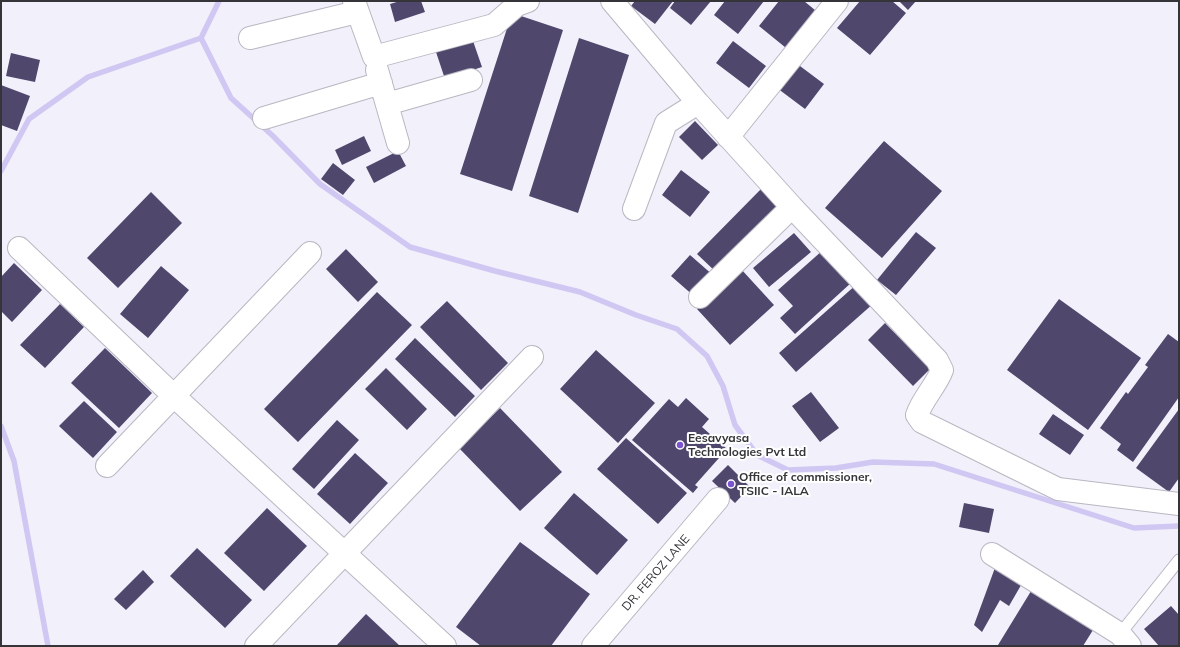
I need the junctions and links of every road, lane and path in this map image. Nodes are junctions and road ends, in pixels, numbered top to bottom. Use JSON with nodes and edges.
{"nodes":[{"id":1,"x":528,"y":1,"type":"edge"},
{"id":2,"x":612,"y":1,"type":"edge"},
{"id":3,"x":837,"y":1,"type":"edge"},
{"id":4,"x":356,"y":6,"type":"edge"},
{"id":5,"x":250,"y":38,"type":"dead end"},
{"id":6,"x":374,"y":57,"type":"junction"},
{"id":7,"x":471,"y":80,"type":"dead end"},
{"id":8,"x":381,"y":83,"type":"junction"},
{"id":9,"x":698,"y":103,"type":"junction"},
{"id":10,"x":387,"y":104,"type":"junction"},
{"id":11,"x":264,"y":118,"type":"dead end"},
{"id":12,"x":728,"y":136,"type":"junction"},
{"id":13,"x":398,"y":143,"type":"dead end"},
{"id":14,"x":792,"y":207,"type":"junction"},
{"id":15,"x":634,"y":209,"type":"dead end"},
{"id":16,"x":19,"y":248,"type":"dead end"},
{"id":17,"x":310,"y":253,"type":"dead end"},
{"id":18,"x":700,"y":297,"type":"dead end"},
{"id":19,"x":532,"y":357,"type":"dead end"},
{"id":20,"x":175,"y":397,"type":"junction"},
{"id":21,"x":107,"y":466,"type":"dead end"},
{"id":22,"x":718,"y":499,"type":"dead end"},
{"id":23,"x":1179,"y":504,"type":"edge"},
{"id":24,"x":344,"y":554,"type":"junction"},
{"id":25,"x":992,"y":554,"type":"dead end"},
{"id":26,"x":1179,"y":560,"type":"edge"},
{"id":27,"x":1120,"y":642,"type":"edge"},
{"id":28,"x":256,"y":646,"type":"edge"},
{"id":29,"x":445,"y":646,"type":"edge"},
{"id":30,"x":593,"y":646,"type":"edge"}],
"edges":[{"from":1,"to":6,"type":"street"},
{"from":2,"to":9,"type":"street"},
{"from":3,"to":12,"type":"street"},
{"from":4,"to":5,"type":"street"},
{"from":4,"to":6,"type":"street"},
{"from":6,"to":8,"type":"street"},
{"from":7,"to":10,"type":"street"},
{"from":8,"to":10,"type":"street"},
{"from":8,"to":11,"type":"street"},
{"from":9,"to":12,"type":"street"},
{"from":9,"to":15,"type":"street"},
{"from":10,"to":13,"type":"street"},
{"from":12,"to":14,"type":"street"},
{"from":14,"to":18,"type":"street"},
{"from":14,"to":23,"type":"street"},
{"from":16,"to":20,"type":"street"},
{"from":17,"to":20,"type":"street"},
{"from":19,"to":24,"type":"street"},
{"from":20,"to":21,"type":"street"},
{"from":20,"to":24,"type":"street"},
{"from":22,"to":30,"type":"street","name":"DR. FEROZ LANE"},
{"from":24,"to":28,"type":"street"},
{"from":24,"to":29,"type":"street"},
{"from":25,"to":27,"type":"street"},
{"from":26,"to":27,"type":"lane"}]}
